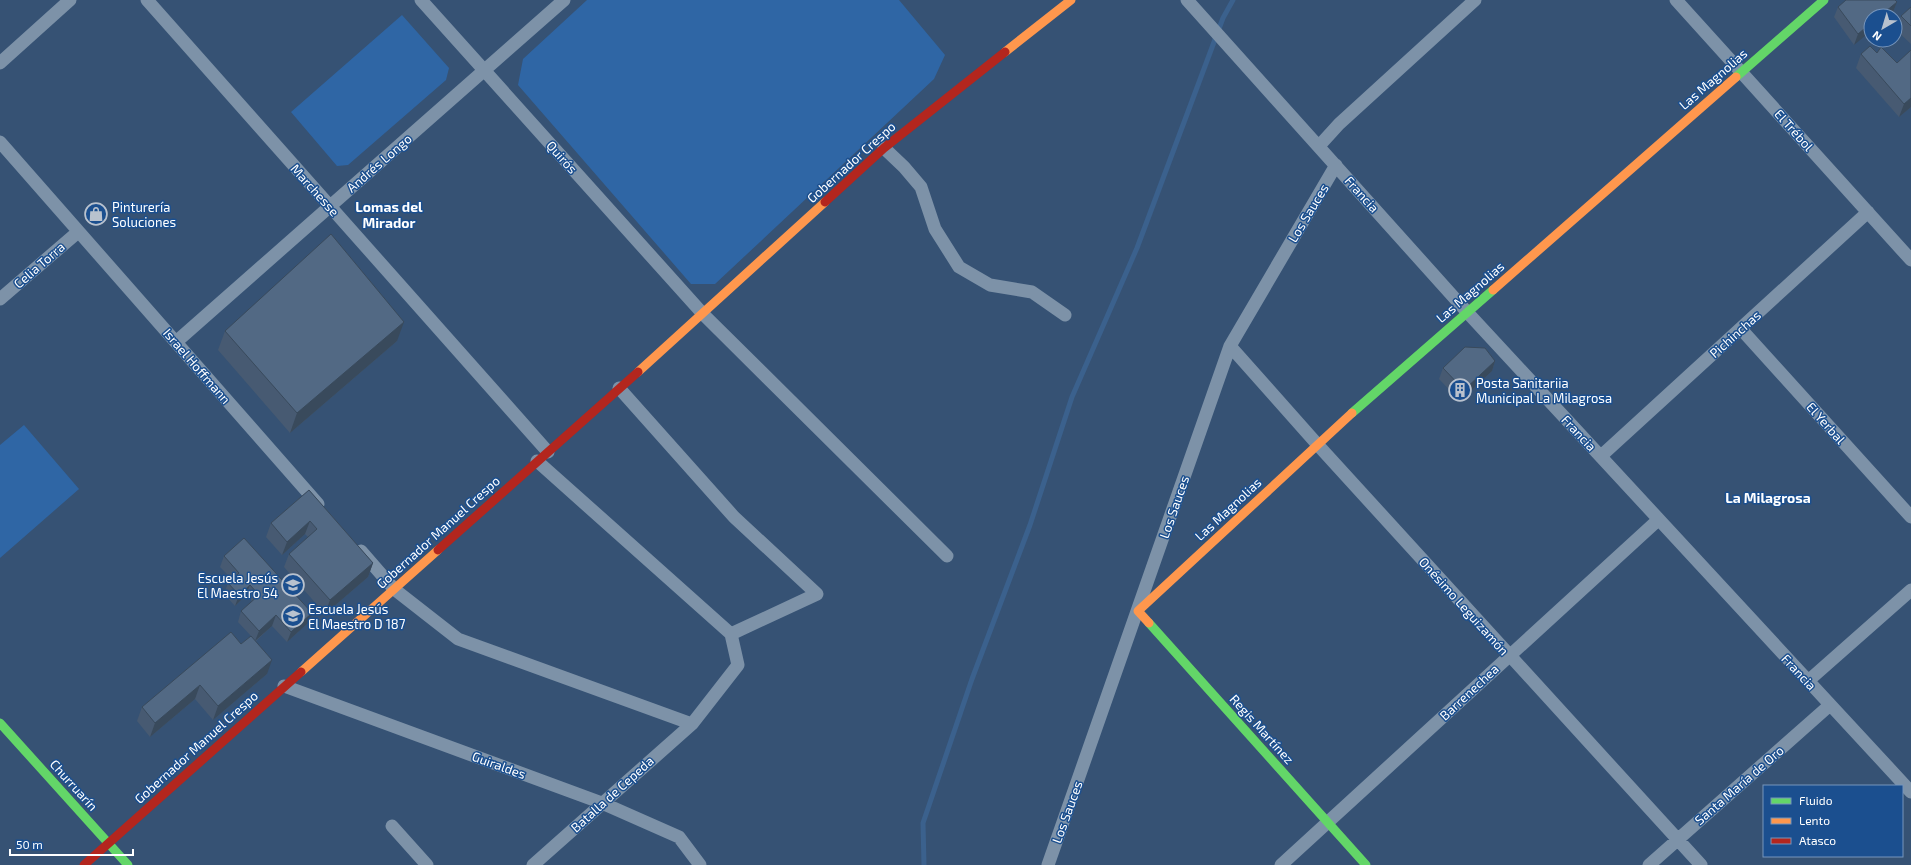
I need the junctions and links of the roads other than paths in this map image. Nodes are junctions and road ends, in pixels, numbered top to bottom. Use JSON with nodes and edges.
{"nodes":[{"id":1,"x":70,"y":0,"type":"edge"},
{"id":2,"x":147,"y":0,"type":"edge"},
{"id":3,"x":421,"y":0,"type":"edge"},
{"id":4,"x":564,"y":0,"type":"edge"},
{"id":5,"x":1071,"y":0,"type":"edge"},
{"id":6,"x":1187,"y":0,"type":"edge"},
{"id":7,"x":1475,"y":0,"type":"edge"},
{"id":8,"x":1676,"y":0,"type":"edge"},
{"id":9,"x":1824,"y":0,"type":"edge"},
{"id":10,"x":0,"y":63,"type":"edge"},
{"id":11,"x":485,"y":71,"type":"junction"},
{"id":12,"x":1741,"y":72,"type":"junction"},
{"id":13,"x":0,"y":142,"type":"edge"},
{"id":14,"x":1319,"y":146,"type":"junction"},
{"id":15,"x":884,"y":148,"type":"junction"},
{"id":16,"x":1336,"y":165,"type":"junction"},
{"id":17,"x":330,"y":206,"type":"junction"},
{"id":18,"x":1868,"y":212,"type":"junction"},
{"id":19,"x":78,"y":232,"type":"junction"},
{"id":20,"x":1911,"y":260,"type":"edge"},
{"id":21,"x":0,"y":299,"type":"edge"},
{"id":22,"x":1467,"y":312,"type":"junction"},
{"id":23,"x":703,"y":314,"type":"junction"},
{"id":24,"x":1065,"y":315,"type":"dead end"},
{"id":25,"x":1741,"y":329,"type":"junction"},
{"id":26,"x":176,"y":342,"type":"junction"},
{"id":27,"x":1230,"y":346,"type":"junction"},
{"id":28,"x":619,"y":388,"type":"junction"},
{"id":29,"x":1317,"y":444,"type":"junction"},
{"id":30,"x":548,"y":452,"type":"junction"},
{"id":31,"x":1601,"y":456,"type":"junction"},
{"id":32,"x":537,"y":461,"type":"junction"},
{"id":33,"x":328,"y":514,"type":"edge"},
{"id":34,"x":1911,"y":517,"type":"edge"},
{"id":35,"x":1658,"y":520,"type":"junction"},
{"id":36,"x":353,"y":543,"type":"edge"},
{"id":37,"x":947,"y":556,"type":"dead end"},
{"id":38,"x":394,"y":589,"type":"junction"},
{"id":39,"x":1911,"y":590,"type":"edge"},
{"id":40,"x":1138,"y":611,"type":"junction"},
{"id":41,"x":730,"y":634,"type":"junction"},
{"id":42,"x":1509,"y":655,"type":"junction"},
{"id":43,"x":1808,"y":681,"type":"junction"},
{"id":44,"x":284,"y":686,"type":"junction"},
{"id":45,"x":1830,"y":705,"type":"junction"},
{"id":46,"x":0,"y":723,"type":"edge"},
{"id":47,"x":692,"y":724,"type":"junction"},
{"id":48,"x":1911,"y":792,"type":"edge"},
{"id":49,"x":602,"y":804,"type":"junction"},
{"id":50,"x":1327,"y":823,"type":"junction"},
{"id":51,"x":392,"y":826,"type":"dead end"},
{"id":52,"x":1678,"y":839,"type":"junction"},
{"id":53,"x":108,"y":843,"type":"junction"},
{"id":54,"x":84,"y":865,"type":"edge"},
{"id":55,"x":128,"y":865,"type":"edge"},
{"id":56,"x":427,"y":865,"type":"edge"},
{"id":57,"x":533,"y":865,"type":"edge"},
{"id":58,"x":700,"y":865,"type":"edge"},
{"id":59,"x":1048,"y":865,"type":"edge"},
{"id":60,"x":1281,"y":865,"type":"edge"},
{"id":61,"x":1366,"y":865,"type":"edge"},
{"id":62,"x":1649,"y":865,"type":"edge"},
{"id":63,"x":1701,"y":865,"type":"edge"}],
"edges":[{"from":1,"to":10,"type":"street"},
{"from":2,"to":17,"type":"street","name":"Marchesse"},
{"from":3,"to":11,"type":"street","name":"Quirós"},
{"from":4,"to":11,"type":"street","name":"Andrés Longo"},
{"from":5,"to":15,"type":"street","name":"Gobernador Crespo"},
{"from":6,"to":14,"type":"street","name":"Francia"},
{"from":7,"to":14,"type":"street"},
{"from":8,"to":12,"type":"street","name":"El Trébol"},
{"from":9,"to":12,"type":"street","name":"Las Magnolias"},
{"from":11,"to":17,"type":"street","name":"Andrés Longo"},
{"from":11,"to":23,"type":"street","name":"Quirós"},
{"from":12,"to":18,"type":"street","name":"El Trébol"},
{"from":12,"to":22,"type":"street","name":"Las Magnolias"},
{"from":13,"to":19,"type":"street","name":"Israel Hoffmann"},
{"from":14,"to":16,"type":"street","name":"Francia"},
{"from":15,"to":23,"type":"street","name":"Gobernador Crespo"},
{"from":15,"to":24,"type":"street"},
{"from":16,"to":22,"type":"street","name":"Francia"},
{"from":16,"to":27,"type":"street","name":"Los Sauces"},
{"from":17,"to":26,"type":"street","name":"Andrés Longo"},
{"from":17,"to":30,"type":"street","name":"Marchesse"},
{"from":18,"to":20,"type":"street","name":"El Trébol"},
{"from":18,"to":25,"type":"street","name":"Pichinchas"},
{"from":19,"to":21,"type":"street","name":"Celia Torra"},
{"from":19,"to":26,"type":"street","name":"Israel Hoffmann"},
{"from":22,"to":29,"type":"street","name":"Las Magnolias"},
{"from":22,"to":31,"type":"street","name":"Francia"},
{"from":23,"to":28,"type":"street","name":"Gobernador Manuel Crespo"},
{"from":23,"to":37,"type":"street","name":"Quirós"},
{"from":25,"to":31,"type":"street","name":"Pichinchas"},
{"from":25,"to":34,"type":"street","name":"El Yerbal"},
{"from":26,"to":33,"type":"street","name":"Israel Hoffmann"},
{"from":27,"to":29,"type":"street","name":"Onésimo Leguizamón"},
{"from":27,"to":40,"type":"street","name":"Los Sauces"},
{"from":28,"to":30,"type":"street","name":"Gobernador Manuel Crespo"},
{"from":28,"to":41,"type":"street"},
{"from":29,"to":40,"type":"street","name":"Las Magnolias"},
{"from":29,"to":42,"type":"street","name":"Onésimo Leguizamón"},
{"from":30,"to":32,"type":"street","name":"Gobernador Manuel Crespo"},
{"from":31,"to":35,"type":"street","name":"Francia"},
{"from":32,"to":38,"type":"street","name":"Gobernador Manuel Crespo"},
{"from":32,"to":41,"type":"street"},
{"from":35,"to":42,"type":"street","name":"Barrenechea"},
{"from":35,"to":43,"type":"street","name":"Francia"},
{"from":36,"to":38,"type":"street"},
{"from":38,"to":44,"type":"street","name":"Gobernador Manuel Crespo"},
{"from":38,"to":47,"type":"street"},
{"from":39,"to":43,"type":"street"},
{"from":40,"to":50,"type":"street","name":"Regis Martínez"},
{"from":40,"to":59,"type":"street","name":"Los Sauces"},
{"from":41,"to":47,"type":"street","name":"Batalla de Cepeda"},
{"from":42,"to":50,"type":"street","name":"Barrenechea"},
{"from":42,"to":52,"type":"street","name":"Onésimo Leguizamón"},
{"from":43,"to":45,"type":"street","name":"Francia"},
{"from":44,"to":49,"type":"street","name":"Guiraldes"},
{"from":44,"to":53,"type":"street","name":"Gobernador Manuel Crespo"},
{"from":45,"to":48,"type":"street","name":"Francia"},
{"from":45,"to":52,"type":"street","name":"Santa María de Oro"},
{"from":46,"to":53,"type":"street","name":"Churruarín"},
{"from":47,"to":49,"type":"street","name":"Batalla de Cepeda"},
{"from":49,"to":57,"type":"street","name":"Batalla de Cepeda"},
{"from":49,"to":58,"type":"street","name":"Guiraldes"},
{"from":50,"to":60,"type":"street","name":"Barrenechea"},
{"from":50,"to":61,"type":"street","name":"Regis Martínez"},
{"from":51,"to":56,"type":"street"},
{"from":52,"to":62,"type":"street","name":"Santa María de Oro"},
{"from":52,"to":63,"type":"street","name":"Onésimo Leguizamón"},
{"from":53,"to":54,"type":"street","name":"Gobernador Manuel Crespo"},
{"from":53,"to":55,"type":"street","name":"Churruarín"}]}
